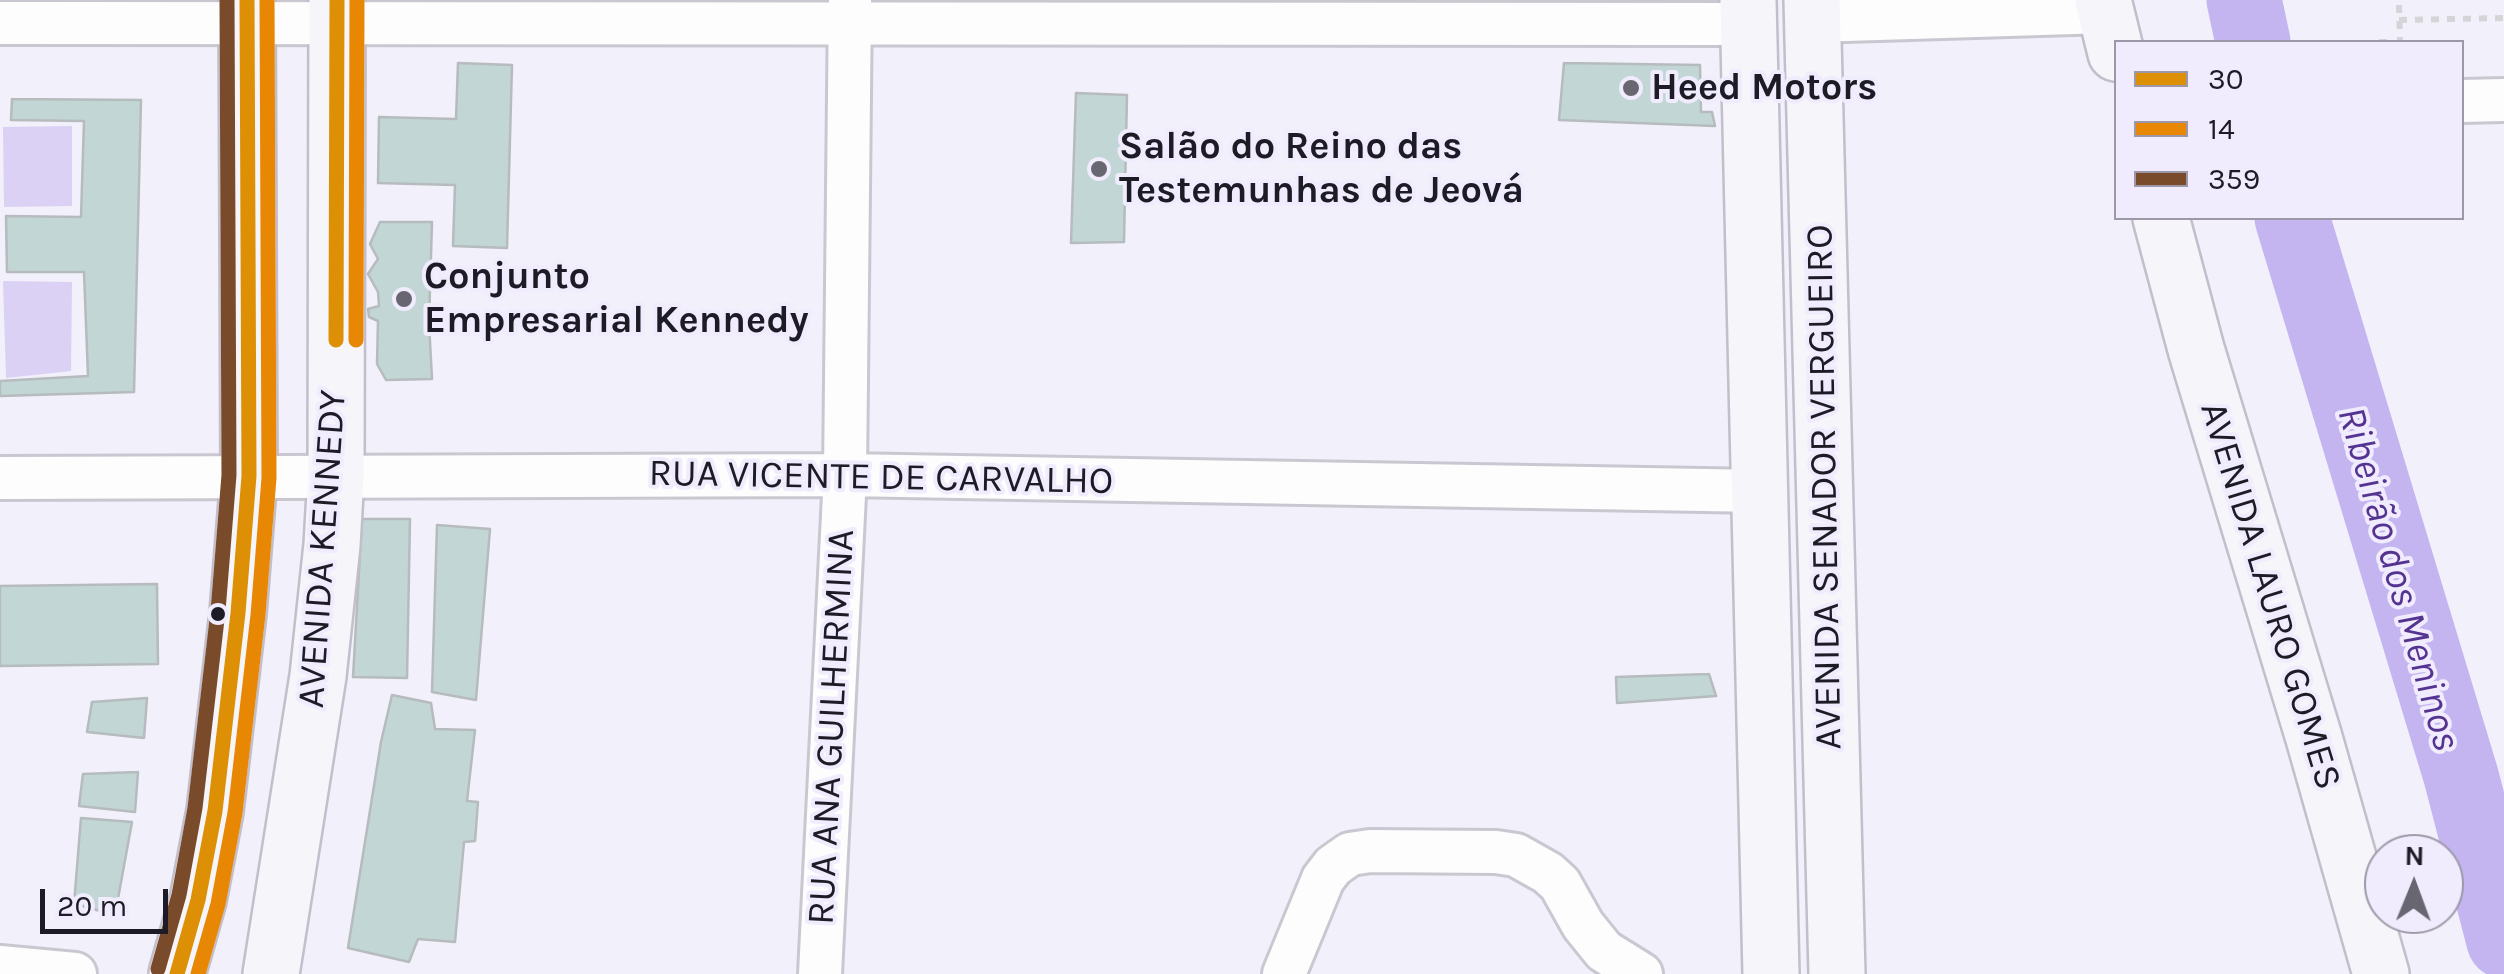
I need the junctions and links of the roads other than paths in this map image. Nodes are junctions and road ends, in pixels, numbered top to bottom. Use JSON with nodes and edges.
{"nodes":[{"id":1,"x":338,"y":11,"type":"edge"},
{"id":2,"x":1813,"y":11,"type":"edge"},
{"id":3,"x":246,"y":12,"type":"edge"},
{"id":4,"x":850,"y":12,"type":"edge"},
{"id":5,"x":1748,"y":12,"type":"edge"},
{"id":6,"x":2108,"y":22,"type":"edge"},
{"id":7,"x":0,"y":24,"type":"edge"},
{"id":8,"x":2504,"y":100,"type":"edge"},
{"id":9,"x":2464,"y":101,"type":"edge"},
{"id":10,"x":2162,"y":220,"type":"edge"},
{"id":11,"x":845,"y":475,"type":"junction"},
{"id":12,"x":249,"y":476,"type":"junction"},
{"id":13,"x":336,"y":476,"type":"junction"},
{"id":14,"x":0,"y":478,"type":"edge"},
{"id":15,"x":1762,"y":491,"type":"junction"},
{"id":16,"x":0,"y":968,"type":"edge"},
{"id":17,"x":75,"y":974,"type":"edge"},
{"id":18,"x":177,"y":974,"type":"edge"},
{"id":19,"x":271,"y":974,"type":"edge"},
{"id":20,"x":820,"y":974,"type":"edge"},
{"id":21,"x":1284,"y":974,"type":"edge"},
{"id":22,"x":1641,"y":974,"type":"edge"},
{"id":23,"x":1771,"y":974,"type":"edge"},
{"id":24,"x":1836,"y":974,"type":"edge"},
{"id":25,"x":2380,"y":974,"type":"edge"}],
"edges":[{"from":1,"to":3,"type":"street"},
{"from":1,"to":4,"type":"street"},
{"from":1,"to":13,"type":"main road","name":"AVENIDA KENNEDY"},
{"from":2,"to":6,"type":"street"},
{"from":2,"to":24,"type":"main road","name":"AVENIDA SENADOR VERGUEIRO"},
{"from":3,"to":7,"type":"street"},
{"from":3,"to":12,"type":"main road","name":"AVENIDA KENNEDY"},
{"from":4,"to":5,"type":"street"},
{"from":4,"to":11,"type":"street","name":"RUA ANA GUILHERMINA"},
{"from":5,"to":15,"type":"main road","name":"AVENIDA SENADOR VERGUEIRO"},
{"from":8,"to":9,"type":"street"},
{"from":10,"to":25,"type":"main road","name":"AVENIDA LAURO GOMES"},
{"from":11,"to":13,"type":"street","name":"RUA VICENTE DE CARVALHO"},
{"from":11,"to":15,"type":"street","name":"RUA VICENTE DE CARVALHO"},
{"from":11,"to":20,"type":"street","name":"RUA ANA GUILHERMINA"},
{"from":12,"to":13,"type":"street","name":"RUA VICENTE DE CARVALHO"},
{"from":12,"to":14,"type":"street","name":"RUA VICENTE DE CARVALHO"},
{"from":12,"to":18,"type":"main road","name":"AVENIDA KENNEDY"},
{"from":13,"to":19,"type":"main road","name":"AVENIDA KENNEDY"},
{"from":15,"to":23,"type":"main road","name":"AVENIDA SENADOR VERGUEIRO"},
{"from":16,"to":17,"type":"street"},
{"from":21,"to":22,"type":"street"}]}
